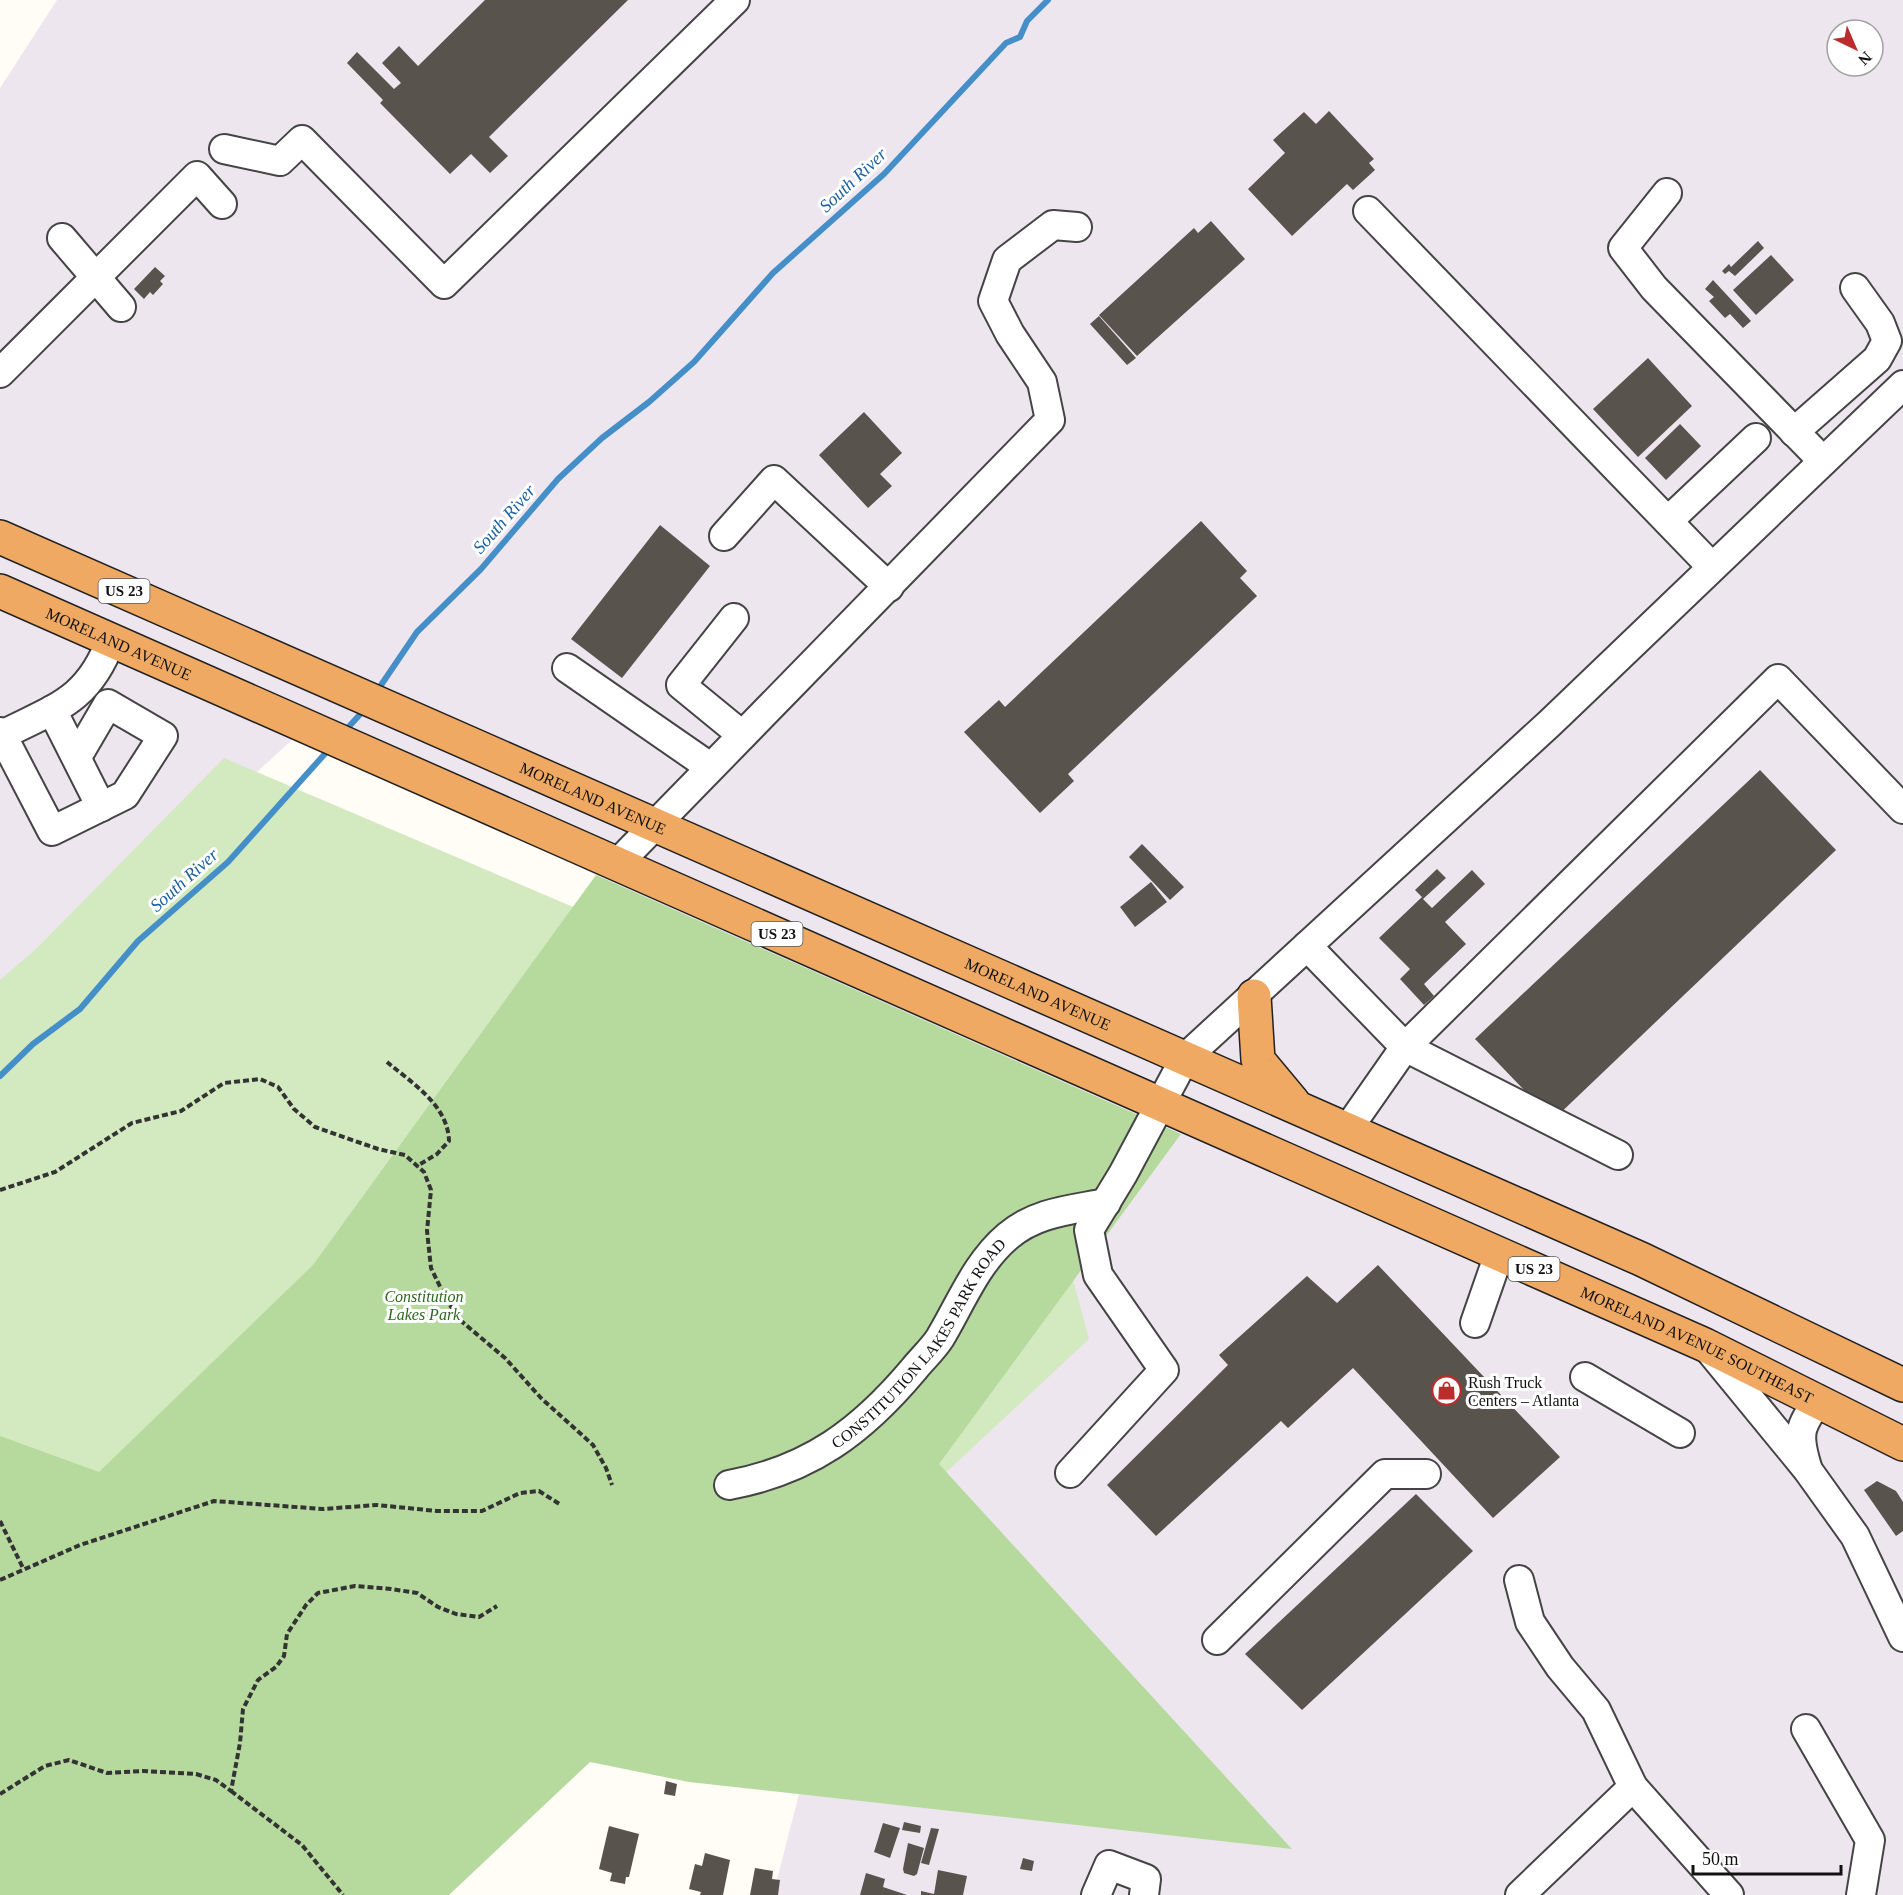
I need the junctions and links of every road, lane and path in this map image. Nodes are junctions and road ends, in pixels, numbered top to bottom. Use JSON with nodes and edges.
{"nodes":[{"id":1,"x":735,"y":0,"type":"edge"},
{"id":2,"x":224,"y":149,"type":"dead end"},
{"id":3,"x":1667,"y":193,"type":"dead end"},
{"id":4,"x":222,"y":204,"type":"dead end"},
{"id":5,"x":1368,"y":211,"type":"dead end"},
{"id":6,"x":1077,"y":227,"type":"dead end"},
{"id":7,"x":62,"y":238,"type":"dead end"},
{"id":8,"x":96,"y":277,"type":"junction"},
{"id":9,"x":1855,"y":288,"type":"dead end"},
{"id":10,"x":121,"y":307,"type":"dead end"},
{"id":11,"x":0,"y":373,"type":"edge"},
{"id":12,"x":1903,"y":385,"type":"edge"},
{"id":13,"x":1794,"y":432,"type":"junction"},
{"id":14,"x":1756,"y":438,"type":"dead end"},
{"id":15,"x":1823,"y":461,"type":"junction"},
{"id":16,"x":1668,"y":521,"type":"junction"},
{"id":17,"x":724,"y":536,"type":"dead end"},
{"id":18,"x":0,"y":537,"type":"edge"},
{"id":19,"x":1712,"y":566,"type":"junction"},
{"id":20,"x":889,"y":587,"type":"junction"},
{"id":21,"x":0,"y":591,"type":"edge"},
{"id":22,"x":734,"y":618,"type":"dead end"},
{"id":23,"x":111,"y":640,"type":"junction"},
{"id":24,"x":567,"y":668,"type":"dead end"},
{"id":25,"x":52,"y":710,"type":"junction"},
{"id":26,"x":1,"y":733,"type":"edge"},
{"id":27,"x":742,"y":735,"type":"junction"},
{"id":28,"x":77,"y":758,"type":"junction"},
{"id":29,"x":710,"y":767,"type":"junction"},
{"id":30,"x":101,"y":807,"type":"junction"},
{"id":31,"x":1903,"y":809,"type":"edge"},
{"id":32,"x":655,"y":824,"type":"junction"},
{"id":33,"x":617,"y":864,"type":"junction"},
{"id":34,"x":1307,"y":946,"type":"junction"},
{"id":35,"x":1254,"y":996,"type":"junction"},
{"id":36,"x":1405,"y":1047,"type":"junction"},
{"id":37,"x":1185,"y":1058,"type":"junction"},
{"id":38,"x":387,"y":1062,"type":"dead end"},
{"id":39,"x":1161,"y":1103,"type":"junction"},
{"id":40,"x":1298,"y":1108,"type":"junction"},
{"id":41,"x":1347,"y":1130,"type":"junction"},
{"id":42,"x":1618,"y":1155,"type":"dead end"},
{"id":43,"x":417,"y":1166,"type":"junction"},
{"id":44,"x":0,"y":1191,"type":"edge"},
{"id":45,"x":1106,"y":1203,"type":"junction"},
{"id":46,"x":1499,"y":1254,"type":"junction"},
{"id":47,"x":1474,"y":1323,"type":"dead end"},
{"id":48,"x":1705,"y":1345,"type":"junction"},
{"id":49,"x":1585,"y":1377,"type":"dead end"},
{"id":50,"x":1903,"y":1385,"type":"edge"},
{"id":51,"x":1819,"y":1400,"type":"junction"},
{"id":52,"x":1680,"y":1433,"type":"dead end"},
{"id":53,"x":1903,"y":1444,"type":"edge"},
{"id":54,"x":1807,"y":1469,"type":"junction"},
{"id":55,"x":1070,"y":1473,"type":"dead end"},
{"id":56,"x":1426,"y":1474,"type":"dead end"},
{"id":57,"x":612,"y":1485,"type":"dead end"},
{"id":58,"x":729,"y":1485,"type":"dead end"},
{"id":59,"x":561,"y":1505,"type":"dead end"},
{"id":60,"x":0,"y":1521,"type":"edge"},
{"id":61,"x":23,"y":1568,"type":"junction"},
{"id":62,"x":0,"y":1580,"type":"edge"},
{"id":63,"x":1519,"y":1580,"type":"dead end"},
{"id":64,"x":497,"y":1606,"type":"dead end"},
{"id":65,"x":1903,"y":1637,"type":"edge"},
{"id":66,"x":1217,"y":1640,"type":"dead end"},
{"id":67,"x":1806,"y":1729,"type":"dead end"},
{"id":68,"x":1633,"y":1787,"type":"junction"},
{"id":69,"x":231,"y":1791,"type":"junction"},
{"id":70,"x":0,"y":1794,"type":"edge"},
{"id":71,"x":343,"y":1895,"type":"edge"},
{"id":72,"x":1096,"y":1895,"type":"edge"},
{"id":73,"x":1144,"y":1895,"type":"edge"},
{"id":74,"x":1520,"y":1895,"type":"edge"},
{"id":75,"x":1729,"y":1895,"type":"edge"},
{"id":76,"x":1861,"y":1895,"type":"edge"}],
"edges":[{"from":1,"to":2,"type":"street"},
{"from":3,"to":13,"type":"street"},
{"from":4,"to":8,"type":"street"},
{"from":5,"to":16,"type":"street"},
{"from":6,"to":20,"type":"street"},
{"from":7,"to":8,"type":"street"},
{"from":8,"to":10,"type":"street"},
{"from":8,"to":11,"type":"street"},
{"from":9,"to":13,"type":"street"},
{"from":12,"to":15,"type":"street"},
{"from":13,"to":15,"type":"street"},
{"from":14,"to":16,"type":"street"},
{"from":15,"to":19,"type":"street"},
{"from":16,"to":19,"type":"street"},
{"from":17,"to":20,"type":"street"},
{"from":18,"to":32,"type":"highway","name":"MORELAND AVENUE","number":"US 23"},
{"from":19,"to":34,"type":"street"},
{"from":20,"to":27,"type":"street"},
{"from":21,"to":23,"type":"highway","name":"MORELAND AVENUE","number":"US 23"},
{"from":22,"to":27,"type":"street"},
{"from":23,"to":25,"type":"street"},
{"from":23,"to":33,"type":"highway","name":"MORELAND AVENUE","number":"US 23"},
{"from":24,"to":29,"type":"street"},
{"from":25,"to":26,"type":"street"},
{"from":25,"to":28,"type":"street"},
{"from":26,"to":30,"type":"street"},
{"from":27,"to":29,"type":"street"},
{"from":28,"to":30,"type":"street"},
{"from":28,"to":30,"type":"street"},
{"from":29,"to":32,"type":"street"},
{"from":31,"to":36,"type":"street"},
{"from":32,"to":33,"type":"street"},
{"from":32,"to":37,"type":"highway","name":"MORELAND AVENUE","number":"US 23"},
{"from":33,"to":39,"type":"highway","name":"MORELAND AVENUE","number":"US 23"},
{"from":34,"to":35,"type":"street"},
{"from":34,"to":36,"type":"street"},
{"from":35,"to":37,"type":"street"},
{"from":35,"to":40,"type":"highway"},
{"from":36,"to":41,"type":"street"},
{"from":36,"to":42,"type":"street"},
{"from":37,"to":39,"type":"street"},
{"from":37,"to":40,"type":"highway","number":"US 23"},
{"from":38,"to":43,"type":"path"},
{"from":39,"to":45,"type":"street"},
{"from":39,"to":46,"type":"highway","name":"MORELAND AVENUE SOUTHEAST","number":"US 23"},
{"from":40,"to":41,"type":"highway","number":"US 23"},
{"from":41,"to":50,"type":"highway","number":"US 23"},
{"from":43,"to":44,"type":"path"},
{"from":43,"to":57,"type":"path"},
{"from":45,"to":55,"type":"street"},
{"from":45,"to":58,"type":"street","name":"CONSTITUTION LAKES PARK ROAD"},
{"from":46,"to":47,"type":"street"},
{"from":46,"to":48,"type":"highway","name":"MORELAND AVENUE SOUTHEAST","number":"US 23"},
{"from":48,"to":51,"type":"highway","name":"MORELAND AVENUE SOUTHEAST","number":"US 23"},
{"from":48,"to":54,"type":"street"},
{"from":49,"to":52,"type":"street"},
{"from":51,"to":53,"type":"highway","name":"MORELAND AVENUE SOUTHEAST","number":"US 23"},
{"from":51,"to":54,"type":"street"},
{"from":54,"to":65,"type":"street"},
{"from":56,"to":66,"type":"street"},
{"from":59,"to":61,"type":"path"},
{"from":60,"to":61,"type":"path"},
{"from":61,"to":62,"type":"path"},
{"from":63,"to":68,"type":"street"},
{"from":64,"to":69,"type":"path"},
{"from":67,"to":76,"type":"street"},
{"from":68,"to":74,"type":"street"},
{"from":68,"to":75,"type":"street"},
{"from":69,"to":70,"type":"path"},
{"from":69,"to":71,"type":"path"},
{"from":72,"to":73,"type":"street"}]}
